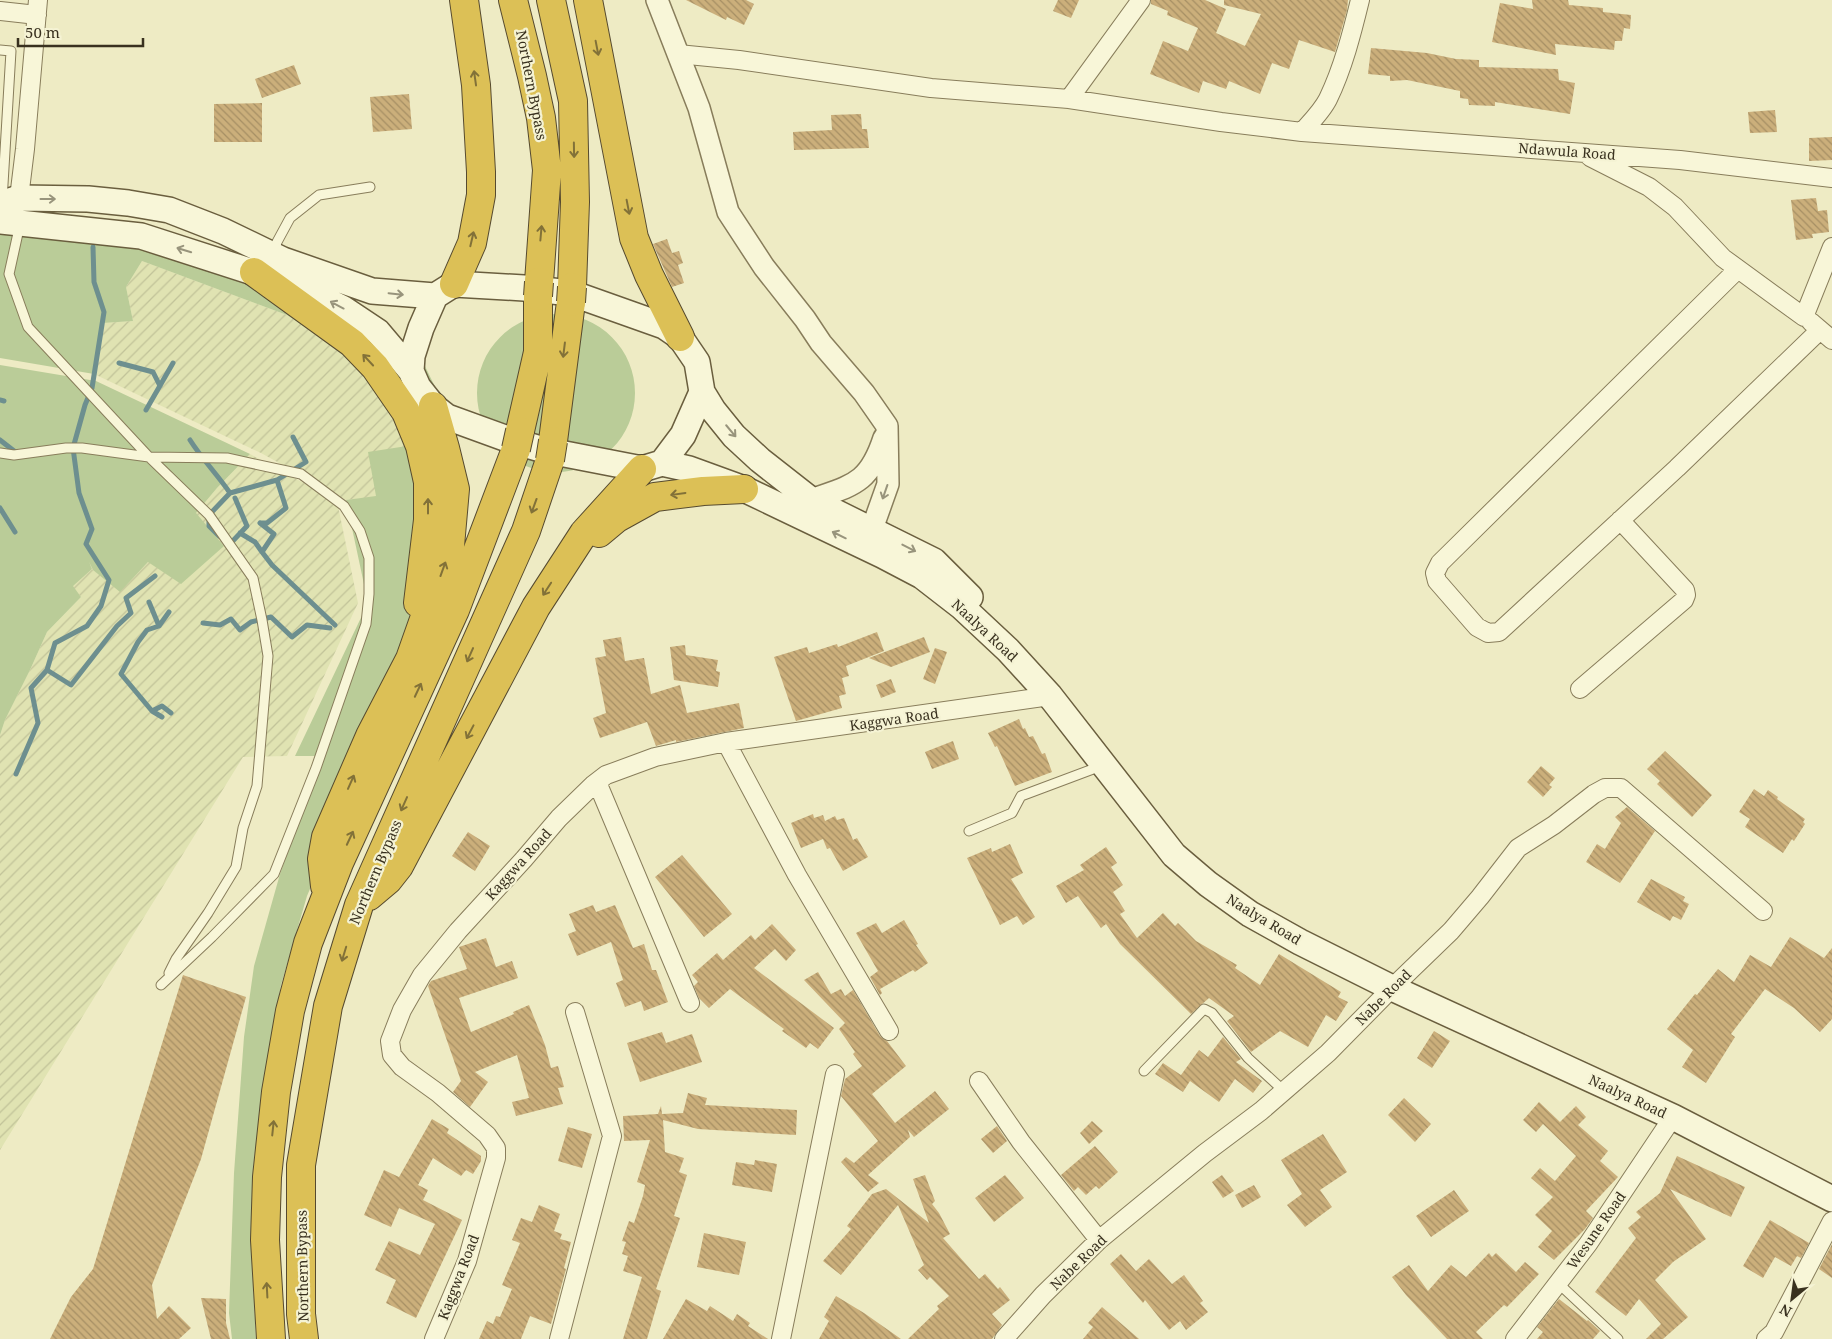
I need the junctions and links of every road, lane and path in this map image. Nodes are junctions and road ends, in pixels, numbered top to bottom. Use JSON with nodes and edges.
{"nodes":[{"id":1,"x":464,"y":0,"type":"edge"},
{"id":2,"x":513,"y":0,"type":"edge"},
{"id":3,"x":551,"y":0,"type":"edge"},
{"id":4,"x":588,"y":0,"type":"edge"},
{"id":5,"x":656,"y":0,"type":"edge"},
{"id":6,"x":1360,"y":0,"type":"edge"},
{"id":7,"x":1139,"y":1,"type":"edge"},
{"id":8,"x":37,"y":7,"type":"edge"},
{"id":9,"x":0,"y":11,"type":"edge"},
{"id":10,"x":0,"y":50,"type":"edge"},
{"id":11,"x":678,"y":54,"type":"junction"},
{"id":12,"x":1069,"y":99,"type":"junction"},
{"id":13,"x":1302,"y":132,"type":"junction"},
{"id":14,"x":1581,"y":152,"type":"junction"},
{"id":15,"x":1832,"y":178,"type":"edge"},
{"id":16,"x":370,"y":188,"type":"dead end"},
{"id":17,"x":8,"y":210,"type":"edge"},
{"id":18,"x":1832,"y":247,"type":"edge"},
{"id":19,"x":270,"y":263,"type":"junction"},
{"id":20,"x":1737,"y":270,"type":"junction"},
{"id":21,"x":444,"y":290,"type":"junction"},
{"id":22,"x":1804,"y":317,"type":"junction"},
{"id":23,"x":1826,"y":335,"type":"edge"},
{"id":24,"x":680,"y":337,"type":"junction"},
{"id":25,"x":411,"y":371,"type":"junction"},
{"id":26,"x":702,"y":392,"type":"junction"},
{"id":27,"x":433,"y":406,"type":"junction"},
{"id":28,"x":888,"y":426,"type":"junction"},
{"id":29,"x":0,"y":454,"type":"edge"},
{"id":30,"x":149,"y":457,"type":"junction"},
{"id":31,"x":652,"y":466,"type":"junction"},
{"id":32,"x":744,"y":489,"type":"junction"},
{"id":33,"x":801,"y":506,"type":"junction"},
{"id":34,"x":1620,"y":520,"type":"junction"},
{"id":35,"x":867,"y":538,"type":"junction"},
{"id":36,"x":564,"y":563,"type":"junction"},
{"id":37,"x":410,"y":659,"type":"junction"},
{"id":38,"x":1580,"y":689,"type":"dead end"},
{"id":39,"x":1050,"y":696,"type":"junction"},
{"id":40,"x":726,"y":742,"type":"junction"},
{"id":41,"x":1104,"y":765,"type":"junction"},
{"id":42,"x":597,"y":782,"type":"junction"},
{"id":43,"x":969,"y":831,"type":"dead end"},
{"id":44,"x":326,"y":895,"type":"junction"},
{"id":45,"x":359,"y":905,"type":"junction"},
{"id":46,"x":1763,"y":912,"type":"dead end"},
{"id":47,"x":1392,"y":988,"type":"junction"},
{"id":48,"x":690,"y":1003,"type":"dead end"},
{"id":49,"x":575,"y":1012,"type":"dead end"},
{"id":50,"x":889,"y":1031,"type":"dead end"},
{"id":51,"x":1144,"y":1071,"type":"dead end"},
{"id":52,"x":835,"y":1074,"type":"dead end"},
{"id":53,"x":979,"y":1081,"type":"dead end"},
{"id":54,"x":1284,"y":1091,"type":"junction"},
{"id":55,"x":1673,"y":1117,"type":"junction"},
{"id":56,"x":1832,"y":1199,"type":"edge"},
{"id":57,"x":1832,"y":1221,"type":"edge"},
{"id":58,"x":1099,"y":1240,"type":"junction"},
{"id":59,"x":1558,"y":1284,"type":"junction"},
{"id":60,"x":271,"y":1339,"type":"edge"},
{"id":61,"x":304,"y":1339,"type":"edge"},
{"id":62,"x":434,"y":1339,"type":"edge"},
{"id":63,"x":559,"y":1339,"type":"edge"},
{"id":64,"x":781,"y":1339,"type":"edge"},
{"id":65,"x":1004,"y":1339,"type":"edge"},
{"id":66,"x":1514,"y":1339,"type":"edge"},
{"id":67,"x":1618,"y":1339,"type":"edge"},
{"id":68,"x":1766,"y":1339,"type":"edge"}],
"edges":[{"from":21,"to":1,"type":"highway","one_way":true},
{"from":44,"to":2,"type":"highway","name":"Northern Bypass","one_way":true},
{"from":3,"to":45,"type":"highway","name":"Northern Bypass","one_way":true},
{"from":4,"to":24,"type":"highway","one_way":true},
{"from":5,"to":11,"type":"street"},
{"from":6,"to":13,"type":"street"},
{"from":7,"to":12,"type":"street"},
{"from":8,"to":9,"type":"street"},
{"from":8,"to":17,"type":"street"},
{"from":10,"to":17,"type":"lane"},
{"from":11,"to":12,"type":"street","name":"Ndawula Road"},
{"from":11,"to":28,"type":"street"},
{"from":12,"to":13,"type":"street","name":"Ndawula Road"},
{"from":13,"to":14,"type":"street","name":"Ndawula Road"},
{"from":14,"to":15,"type":"street","name":"Ndawula Road"},
{"from":14,"to":20,"type":"street"},
{"from":16,"to":19,"type":"lane"},
{"from":19,"to":17,"type":"main road","one_way":true},
{"from":17,"to":19,"type":"main road","one_way":true},
{"from":17,"to":30,"type":"lane"},
{"from":18,"to":22,"type":"street"},
{"from":19,"to":21,"type":"main road","one_way":true},
{"from":25,"to":19,"type":"main road","one_way":true},
{"from":37,"to":19,"type":"highway","one_way":true},
{"from":20,"to":22,"type":"street"},
{"from":20,"to":34,"type":"street"},
{"from":21,"to":24,"type":"main road"},
{"from":21,"to":25,"type":"main road"},
{"from":22,"to":23,"type":"street"},
{"from":23,"to":34,"type":"street"},
{"from":24,"to":26,"type":"main road"},
{"from":25,"to":27,"type":"main road"},
{"from":26,"to":31,"type":"main road"},
{"from":26,"to":33,"type":"main road","one_way":true},
{"from":27,"to":31,"type":"main road"},
{"from":37,"to":27,"type":"highway","one_way":true},
{"from":28,"to":33,"type":"street"},
{"from":28,"to":35,"type":"street","one_way":true},
{"from":29,"to":30,"type":"lane"},
{"from":30,"to":30,"type":"lane"},
{"from":31,"to":32,"type":"main road"},
{"from":31,"to":36,"type":"highway"},
{"from":32,"to":33,"type":"main road"},
{"from":32,"to":36,"type":"highway","one_way":true},
{"from":33,"to":35,"type":"main road","name":"Naalya Road"},
{"from":34,"to":38,"type":"street"},
{"from":35,"to":39,"type":"main road","name":"Naalya Road"},
{"from":36,"to":45,"type":"highway","one_way":true},
{"from":44,"to":37,"type":"highway","one_way":true},
{"from":39,"to":40,"type":"street","name":"Kaggwa Road"},
{"from":39,"to":41,"type":"main road","name":"Naalya Road"},
{"from":40,"to":42,"type":"street","name":"Kaggwa Road"},
{"from":40,"to":50,"type":"street"},
{"from":41,"to":43,"type":"lane"},
{"from":41,"to":47,"type":"main road","name":"Naalya Road"},
{"from":42,"to":48,"type":"street"},
{"from":42,"to":62,"type":"street","name":"Kaggwa Road"},
{"from":60,"to":44,"type":"highway","one_way":true},
{"from":45,"to":61,"type":"highway","name":"Northern Bypass","one_way":true},
{"from":46,"to":47,"type":"street","name":"Nabe Road"},
{"from":47,"to":54,"type":"street","name":"Nabe Road"},
{"from":47,"to":55,"type":"main road","name":"Naalya Road"},
{"from":49,"to":63,"type":"street"},
{"from":51,"to":54,"type":"lane"},
{"from":52,"to":64,"type":"street"},
{"from":53,"to":58,"type":"street"},
{"from":54,"to":58,"type":"street","name":"Nabe Road"},
{"from":55,"to":56,"type":"main road","name":"Naalya Road"},
{"from":55,"to":59,"type":"street","name":"Wesune Road"},
{"from":57,"to":68,"type":"street"},
{"from":58,"to":65,"type":"street","name":"Nabe Road"},
{"from":59,"to":66,"type":"street","name":"Wesune Road"},
{"from":59,"to":67,"type":"lane"}]}
